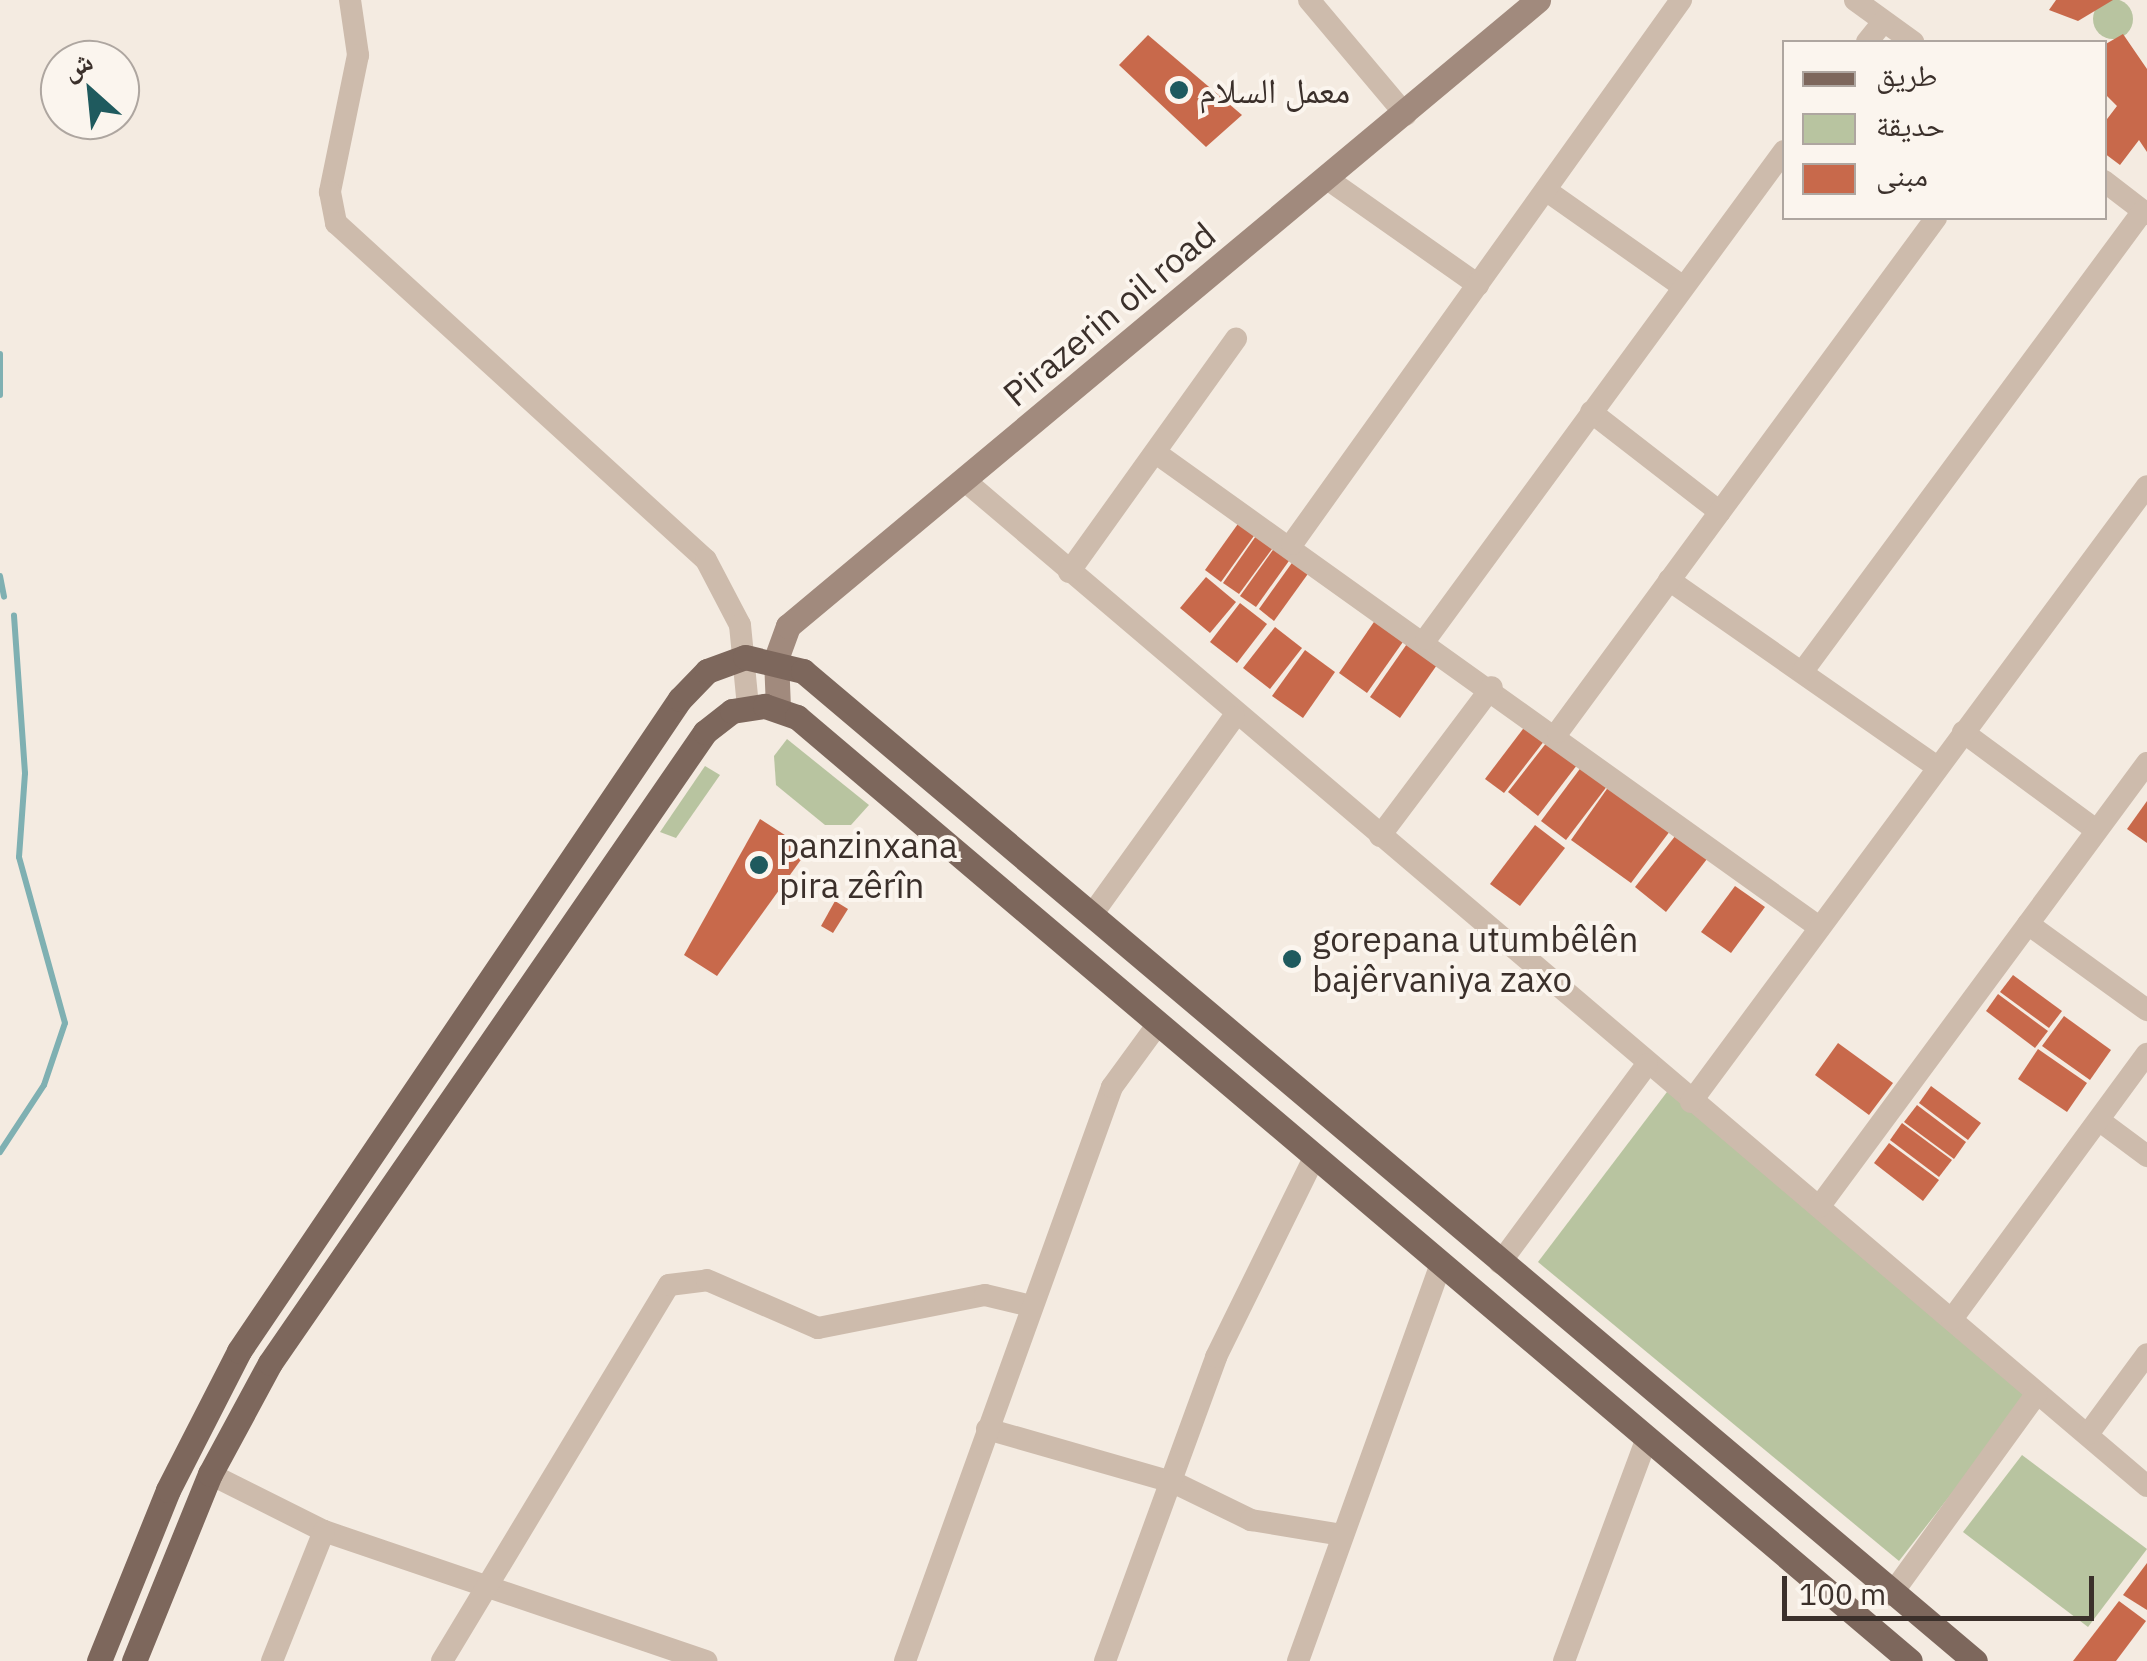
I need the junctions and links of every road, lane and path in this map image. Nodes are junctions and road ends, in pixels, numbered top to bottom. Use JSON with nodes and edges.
{"nodes":[{"id":1,"x":350,"y":0,"type":"edge"},
{"id":2,"x":1310,"y":0,"type":"edge"},
{"id":3,"x":1538,"y":0,"type":"edge"},
{"id":4,"x":1681,"y":0,"type":"edge"},
{"id":5,"x":1855,"y":0,"type":"edge"},
{"id":6,"x":1882,"y":22,"type":"junction"},
{"id":7,"x":1868,"y":40,"type":"edge"},
{"id":8,"x":1910,"y":40,"type":"edge"},
{"id":9,"x":1406,"y":115,"type":"junction"},
{"id":10,"x":1782,"y":154,"type":"edge"},
{"id":11,"x":1326,"y":178,"type":"junction"},
{"id":12,"x":2107,"y":183,"type":"edge"},
{"id":13,"x":1547,"y":191,"type":"junction"},
{"id":14,"x":2145,"y":212,"type":"edge"},
{"id":15,"x":1935,"y":220,"type":"edge"},
{"id":16,"x":1478,"y":285,"type":"junction"},
{"id":17,"x":1682,"y":286,"type":"junction"},
{"id":18,"x":1236,"y":339,"type":"dead end"},
{"id":19,"x":1591,"y":412,"type":"junction"},
{"id":20,"x":1156,"y":452,"type":"junction"},
{"id":21,"x":964,"y":480,"type":"junction"},
{"id":22,"x":2147,"y":486,"type":"edge"},
{"id":23,"x":1720,"y":512,"type":"junction"},
{"id":24,"x":1292,"y":544,"type":"junction"},
{"id":25,"x":1069,"y":572,"type":"junction"},
{"id":26,"x":1669,"y":580,"type":"junction"},
{"id":27,"x":1426,"y":638,"type":"junction"},
{"id":28,"x":745,"y":657,"type":"junction"},
{"id":29,"x":776,"y":660,"type":"junction"},
{"id":30,"x":1803,"y":671,"type":"junction"},
{"id":31,"x":1492,"y":687,"type":"junction"},
{"id":32,"x":748,"y":706,"type":"junction"},
{"id":33,"x":778,"y":708,"type":"junction"},
{"id":34,"x":1234,"y":717,"type":"junction"},
{"id":35,"x":1558,"y":732,"type":"junction"},
{"id":36,"x":1963,"y":732,"type":"junction"},
{"id":37,"x":2147,"y":764,"type":"edge"},
{"id":38,"x":1936,"y":767,"type":"junction"},
{"id":39,"x":2096,"y":830,"type":"junction"},
{"id":40,"x":1380,"y":836,"type":"junction"},
{"id":41,"x":1091,"y":916,"type":"junction"},
{"id":42,"x":2028,"y":924,"type":"junction"},
{"id":43,"x":1819,"y":928,"type":"junction"},
{"id":44,"x":2147,"y":1010,"type":"edge"},
{"id":45,"x":1158,"y":1024,"type":"junction"},
{"id":46,"x":2147,"y":1054,"type":"edge"},
{"id":47,"x":1647,"y":1064,"type":"junction"},
{"id":48,"x":1691,"y":1102,"type":"junction"},
{"id":49,"x":2100,"y":1120,"type":"junction"},
{"id":50,"x":2147,"y":1156,"type":"edge"},
{"id":51,"x":1314,"y":1158,"type":"junction"},
{"id":52,"x":1819,"y":1206,"type":"junction"},
{"id":53,"x":1500,"y":1263,"type":"junction"},
{"id":54,"x":1440,"y":1267,"type":"junction"},
{"id":55,"x":1031,"y":1306,"type":"junction"},
{"id":56,"x":1952,"y":1320,"type":"junction"},
{"id":57,"x":2147,"y":1354,"type":"edge"},
{"id":58,"x":2037,"y":1393,"type":"junction"},
{"id":59,"x":987,"y":1429,"type":"junction"},
{"id":60,"x":2088,"y":1434,"type":"junction"},
{"id":61,"x":1646,"y":1440,"type":"junction"},
{"id":62,"x":210,"y":1474,"type":"junction"},
{"id":63,"x":1176,"y":1483,"type":"junction"},
{"id":64,"x":2147,"y":1486,"type":"edge"},
{"id":65,"x":324,"y":1531,"type":"junction"},
{"id":66,"x":1344,"y":1535,"type":"junction"},
{"id":67,"x":486,"y":1582,"type":"junction"},
{"id":68,"x":1891,"y":1594,"type":"junction"},
{"id":69,"x":99,"y":1661,"type":"edge"},
{"id":70,"x":134,"y":1661,"type":"edge"},
{"id":71,"x":272,"y":1661,"type":"edge"},
{"id":72,"x":442,"y":1661,"type":"edge"},
{"id":73,"x":706,"y":1661,"type":"edge"},
{"id":74,"x":905,"y":1661,"type":"edge"},
{"id":75,"x":1106,"y":1661,"type":"edge"},
{"id":76,"x":1298,"y":1661,"type":"edge"},
{"id":77,"x":1564,"y":1661,"type":"edge"},
{"id":78,"x":1910,"y":1661,"type":"edge"},
{"id":79,"x":1975,"y":1661,"type":"edge"}],
"edges":[{"from":1,"to":28,"type":"street"},
{"from":2,"to":9,"type":"street"},
{"from":3,"to":9,"type":"main road","name":"Pirazerin oil road"},
{"from":4,"to":13,"type":"street"},
{"from":5,"to":6,"type":"street"},
{"from":6,"to":7,"type":"street"},
{"from":6,"to":8,"type":"street"},
{"from":9,"to":11,"type":"main road","name":"Pirazerin oil road"},
{"from":10,"to":17,"type":"street"},
{"from":11,"to":16,"type":"street"},
{"from":11,"to":21,"type":"main road","name":"Pirazerin oil road"},
{"from":12,"to":14,"type":"street"},
{"from":13,"to":16,"type":"street"},
{"from":13,"to":17,"type":"street"},
{"from":14,"to":30,"type":"street"},
{"from":15,"to":23,"type":"street"},
{"from":16,"to":24,"type":"street"},
{"from":17,"to":19,"type":"street"},
{"from":18,"to":20,"type":"street"},
{"from":19,"to":23,"type":"street"},
{"from":19,"to":27,"type":"street"},
{"from":20,"to":24,"type":"street"},
{"from":20,"to":25,"type":"street"},
{"from":21,"to":25,"type":"street"},
{"from":21,"to":29,"type":"main road","name":"Pirazerin oil road"},
{"from":22,"to":36,"type":"street"},
{"from":23,"to":26,"type":"street"},
{"from":24,"to":27,"type":"street"},
{"from":25,"to":34,"type":"street"},
{"from":26,"to":30,"type":"street"},
{"from":26,"to":35,"type":"street"},
{"from":27,"to":31,"type":"street"},
{"from":28,"to":29,"type":"main road"},
{"from":28,"to":32,"type":"street"},
{"from":28,"to":69,"type":"main road"},
{"from":29,"to":33,"type":"main road"},
{"from":29,"to":41,"type":"main road"},
{"from":30,"to":38,"type":"street"},
{"from":31,"to":35,"type":"street"},
{"from":31,"to":40,"type":"street"},
{"from":32,"to":33,"type":"main road"},
{"from":32,"to":62,"type":"main road"},
{"from":33,"to":45,"type":"main road"},
{"from":34,"to":40,"type":"street"},
{"from":34,"to":41,"type":"street"},
{"from":35,"to":43,"type":"street"},
{"from":36,"to":38,"type":"street"},
{"from":36,"to":39,"type":"street"},
{"from":37,"to":39,"type":"street"},
{"from":38,"to":43,"type":"street"},
{"from":39,"to":42,"type":"street"},
{"from":40,"to":47,"type":"street"},
{"from":41,"to":53,"type":"main road"},
{"from":42,"to":44,"type":"street"},
{"from":42,"to":52,"type":"street"},
{"from":43,"to":48,"type":"street"},
{"from":45,"to":51,"type":"main road"},
{"from":45,"to":55,"type":"street"},
{"from":46,"to":49,"type":"street"},
{"from":47,"to":48,"type":"street"},
{"from":47,"to":53,"type":"street"},
{"from":48,"to":52,"type":"street"},
{"from":49,"to":50,"type":"street"},
{"from":49,"to":56,"type":"street"},
{"from":51,"to":54,"type":"main road"},
{"from":51,"to":63,"type":"street"},
{"from":52,"to":56,"type":"street"},
{"from":53,"to":68,"type":"main road"},
{"from":54,"to":61,"type":"main road"},
{"from":54,"to":66,"type":"street"},
{"from":55,"to":59,"type":"street"},
{"from":55,"to":67,"type":"street"},
{"from":56,"to":58,"type":"street"},
{"from":57,"to":60,"type":"street"},
{"from":58,"to":60,"type":"street"},
{"from":58,"to":68,"type":"street"},
{"from":59,"to":63,"type":"street"},
{"from":59,"to":74,"type":"street"},
{"from":60,"to":64,"type":"street"},
{"from":61,"to":77,"type":"street"},
{"from":61,"to":78,"type":"main road"},
{"from":62,"to":65,"type":"street"},
{"from":62,"to":70,"type":"main road"},
{"from":63,"to":66,"type":"street"},
{"from":63,"to":75,"type":"street"},
{"from":65,"to":67,"type":"street"},
{"from":65,"to":71,"type":"street"},
{"from":66,"to":76,"type":"street"},
{"from":67,"to":72,"type":"street"},
{"from":67,"to":73,"type":"street"},
{"from":68,"to":79,"type":"main road"}]}
